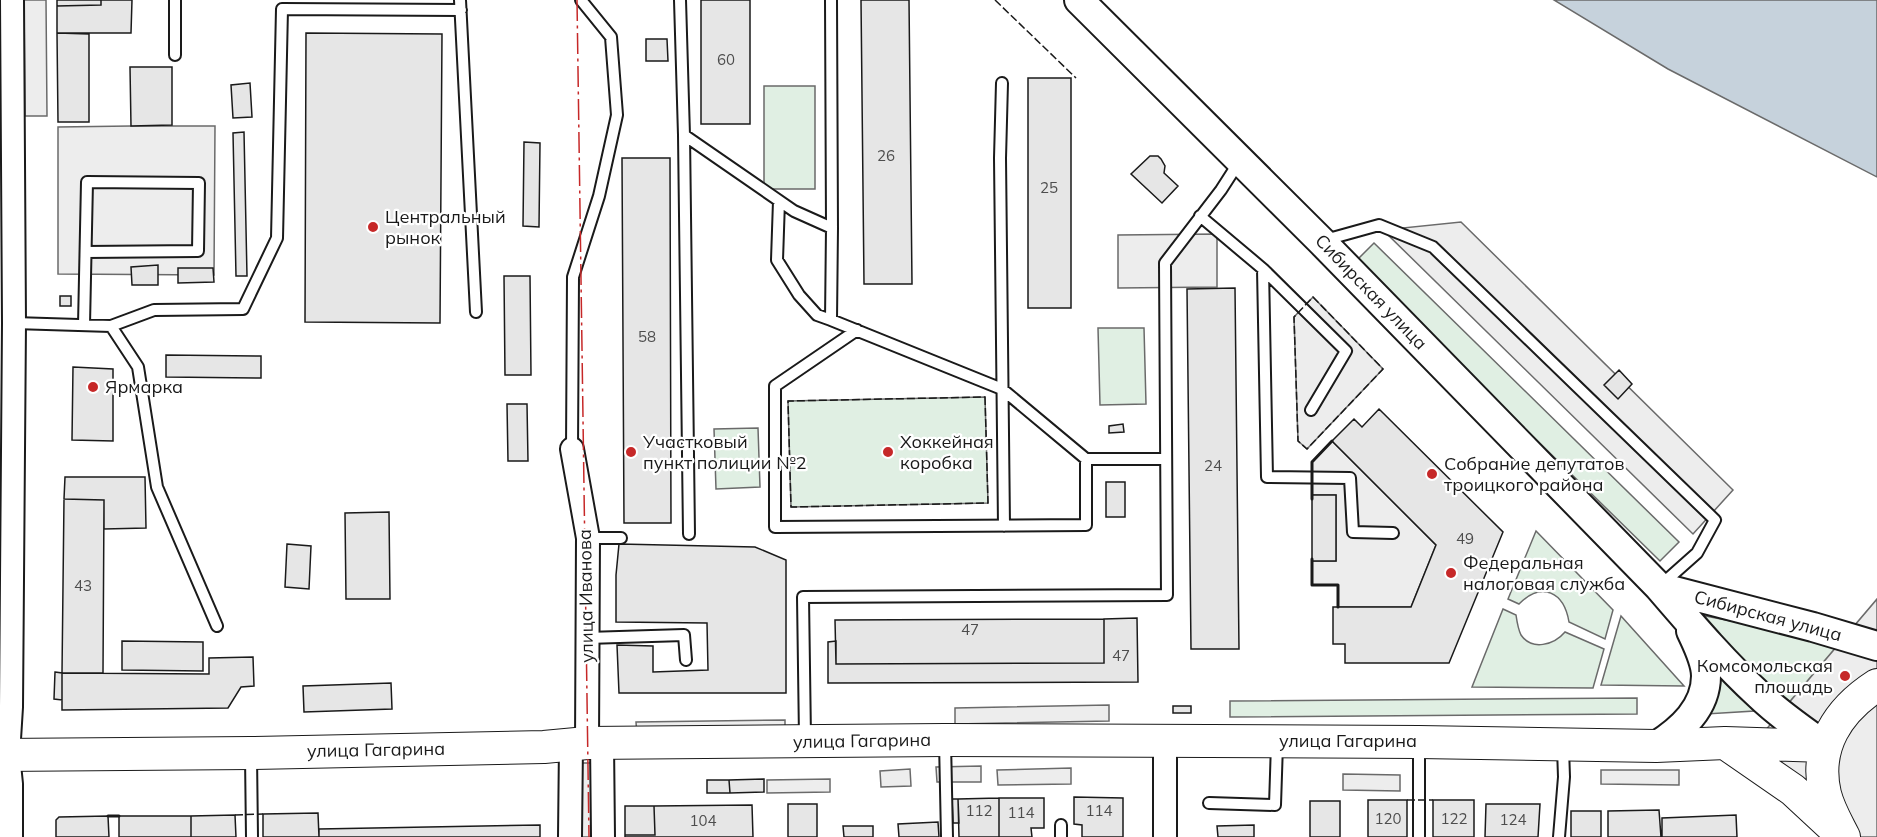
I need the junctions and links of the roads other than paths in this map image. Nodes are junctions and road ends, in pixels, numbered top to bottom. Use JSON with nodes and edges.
{"nodes":[{"id":1,"x":12,"y":0,"type":"edge"},
{"id":2,"x":175,"y":0,"type":"edge"},
{"id":3,"x":581,"y":0,"type":"edge"},
{"id":4,"x":680,"y":0,"type":"edge"},
{"id":5,"x":831,"y":0,"type":"edge"},
{"id":6,"x":1080,"y":0,"type":"edge"},
{"id":7,"x":460,"y":5,"type":"edge"},
{"id":8,"x":175,"y":55,"type":"dead end"},
{"id":9,"x":1002,"y":84,"type":"dead end"},
{"id":10,"x":684,"y":135,"type":"junction"},
{"id":11,"x":1240,"y":161,"type":"junction"},
{"id":12,"x":779,"y":201,"type":"junction"},
{"id":13,"x":1200,"y":216,"type":"junction"},
{"id":14,"x":832,"y":228,"type":"junction"},
{"id":15,"x":1321,"y":241,"type":"junction"},
{"id":16,"x":86,"y":252,"type":"junction"},
{"id":17,"x":1263,"y":269,"type":"junction"},
{"id":18,"x":476,"y":312,"type":"dead end"},
{"id":19,"x":831,"y":320,"type":"junction"},
{"id":20,"x":14,"y":323,"type":"junction"},
{"id":21,"x":84,"y":325,"type":"junction"},
{"id":22,"x":111,"y":326,"type":"junction"},
{"id":23,"x":857,"y":330,"type":"junction"},
{"id":24,"x":1002,"y":389,"type":"junction"},
{"id":25,"x":1311,"y":410,"type":"dead end"},
{"id":26,"x":7,"y":417,"type":"edge"},
{"id":27,"x":572,"y":449,"type":"joint"},
{"id":28,"x":1086,"y":459,"type":"junction"},
{"id":29,"x":1165,"y":459,"type":"junction"},
{"id":30,"x":1004,"y":526,"type":"junction"},
{"id":31,"x":1393,"y":533,"type":"dead end"},
{"id":32,"x":689,"y":534,"type":"dead end"},
{"id":33,"x":588,"y":538,"type":"junction"},
{"id":34,"x":621,"y":538,"type":"dead end"},
{"id":35,"x":1659,"y":587,"type":"junction"},
{"id":36,"x":1686,"y":618,"type":"junction"},
{"id":37,"x":217,"y":626,"type":"dead end"},
{"id":38,"x":586,"y":638,"type":"junction"},
{"id":39,"x":1877,"y":646,"type":"edge"},
{"id":40,"x":686,"y":660,"type":"dead end"},
{"id":41,"x":1877,"y":686,"type":"edge"},
{"id":42,"x":945,"y":740,"type":"junction"},
{"id":43,"x":805,"y":741,"type":"junction"},
{"id":44,"x":1165,"y":741,"type":"junction"},
{"id":45,"x":1277,"y":741,"type":"junction"},
{"id":46,"x":1419,"y":742,"type":"junction"},
{"id":47,"x":1725,"y":743,"type":"junction"},
{"id":48,"x":586,"y":744,"type":"junction"},
{"id":49,"x":1563,"y":744,"type":"junction"},
{"id":50,"x":1656,"y":746,"type":"junction"},
{"id":51,"x":1825,"y":746,"type":"junction"},
{"id":52,"x":251,"y":753,"type":"junction"},
{"id":53,"x":4,"y":755,"type":"edge"},
{"id":54,"x":1209,"y":803,"type":"dead end"},
{"id":55,"x":1061,"y":825,"type":"dead end"},
{"id":56,"x":10,"y":837,"type":"edge"},
{"id":57,"x":252,"y":837,"type":"edge"},
{"id":58,"x":570,"y":837,"type":"edge"},
{"id":59,"x":603,"y":837,"type":"edge"},
{"id":60,"x":947,"y":837,"type":"edge"},
{"id":61,"x":1061,"y":837,"type":"edge"},
{"id":62,"x":1165,"y":837,"type":"edge"},
{"id":63,"x":1419,"y":837,"type":"edge"},
{"id":64,"x":1559,"y":837,"type":"edge"},
{"id":65,"x":1844,"y":837,"type":"edge"}],
"edges":[{"from":1,"to":20,"type":"street"},
{"from":2,"to":8,"type":"lane"},
{"from":3,"to":27,"type":"lane"},
{"from":4,"to":10,"type":"lane"},
{"from":5,"to":14,"type":"lane"},
{"from":6,"to":11,"type":"street","name":"Сибирская улица"},
{"from":7,"to":18,"type":"lane"},
{"from":7,"to":22,"type":"lane"},
{"from":9,"to":24,"type":"lane"},
{"from":10,"to":12,"type":"lane"},
{"from":10,"to":32,"type":"lane"},
{"from":11,"to":13,"type":"lane"},
{"from":11,"to":15,"type":"street","name":"Сибирская улица"},
{"from":12,"to":14,"type":"lane"},
{"from":12,"to":19,"type":"lane"},
{"from":13,"to":17,"type":"lane"},
{"from":13,"to":29,"type":"lane"},
{"from":14,"to":19,"type":"lane"},
{"from":15,"to":35,"type":"street","name":"Сибирская улица"},
{"from":15,"to":35,"type":"lane"},
{"from":16,"to":16,"type":"lane"},
{"from":16,"to":21,"type":"lane"},
{"from":17,"to":25,"type":"lane"},
{"from":17,"to":31,"type":"lane"},
{"from":19,"to":23,"type":"lane"},
{"from":20,"to":21,"type":"lane"},
{"from":20,"to":26,"type":"street"},
{"from":21,"to":22,"type":"lane"},
{"from":22,"to":37,"type":"lane"},
{"from":23,"to":24,"type":"lane"},
{"from":23,"to":30,"type":"lane"},
{"from":24,"to":28,"type":"lane"},
{"from":24,"to":30,"type":"lane"},
{"from":26,"to":53,"type":"street"},
{"from":27,"to":33,"type":"street","name":"улица Иванова"},
{"from":28,"to":29,"type":"lane"},
{"from":28,"to":30,"type":"lane"},
{"from":29,"to":43,"type":"lane"},
{"from":33,"to":34,"type":"lane"},
{"from":33,"to":38,"type":"street","name":"улица Иванова"},
{"from":35,"to":36,"type":"street","name":"Сибирская улица"},
{"from":35,"to":39,"type":"street","name":"Сибирская улица"},
{"from":36,"to":50,"type":"street","name":"Сибирская улица"},
{"from":36,"to":51,"type":"street","name":"Сибирская улица"},
{"from":38,"to":40,"type":"lane"},
{"from":38,"to":48,"type":"street","name":"улица Иванова"},
{"from":41,"to":51,"type":"main road"},
{"from":42,"to":43,"type":"main road","name":"улица Гагарина"},
{"from":42,"to":44,"type":"main road","name":"улица Гагарина"},
{"from":42,"to":60,"type":"lane"},
{"from":43,"to":48,"type":"main road","name":"улица Гагарина"},
{"from":44,"to":45,"type":"main road","name":"улица Гагарина"},
{"from":44,"to":62,"type":"street"},
{"from":45,"to":46,"type":"main road","name":"улица Гагарина"},
{"from":45,"to":54,"type":"lane"},
{"from":46,"to":49,"type":"main road","name":"улица Гагарина"},
{"from":46,"to":63,"type":"lane"},
{"from":47,"to":50,"type":"main road","name":"улица Гагарина"},
{"from":47,"to":51,"type":"main road","name":"улица Гагарина"},
{"from":47,"to":65,"type":"main road"},
{"from":48,"to":52,"type":"main road","name":"улица Гагарина"},
{"from":48,"to":58,"type":"street","name":"улица Иванова"},
{"from":48,"to":59,"type":"street","name":"улица Иванова"},
{"from":49,"to":50,"type":"main road","name":"улица Гагарина"},
{"from":49,"to":64,"type":"lane"},
{"from":51,"to":65,"type":"main road"},
{"from":52,"to":53,"type":"main road","name":"улица Гагарина"},
{"from":52,"to":57,"type":"lane"},
{"from":53,"to":56,"type":"street"},
{"from":55,"to":61,"type":"lane"}]}
